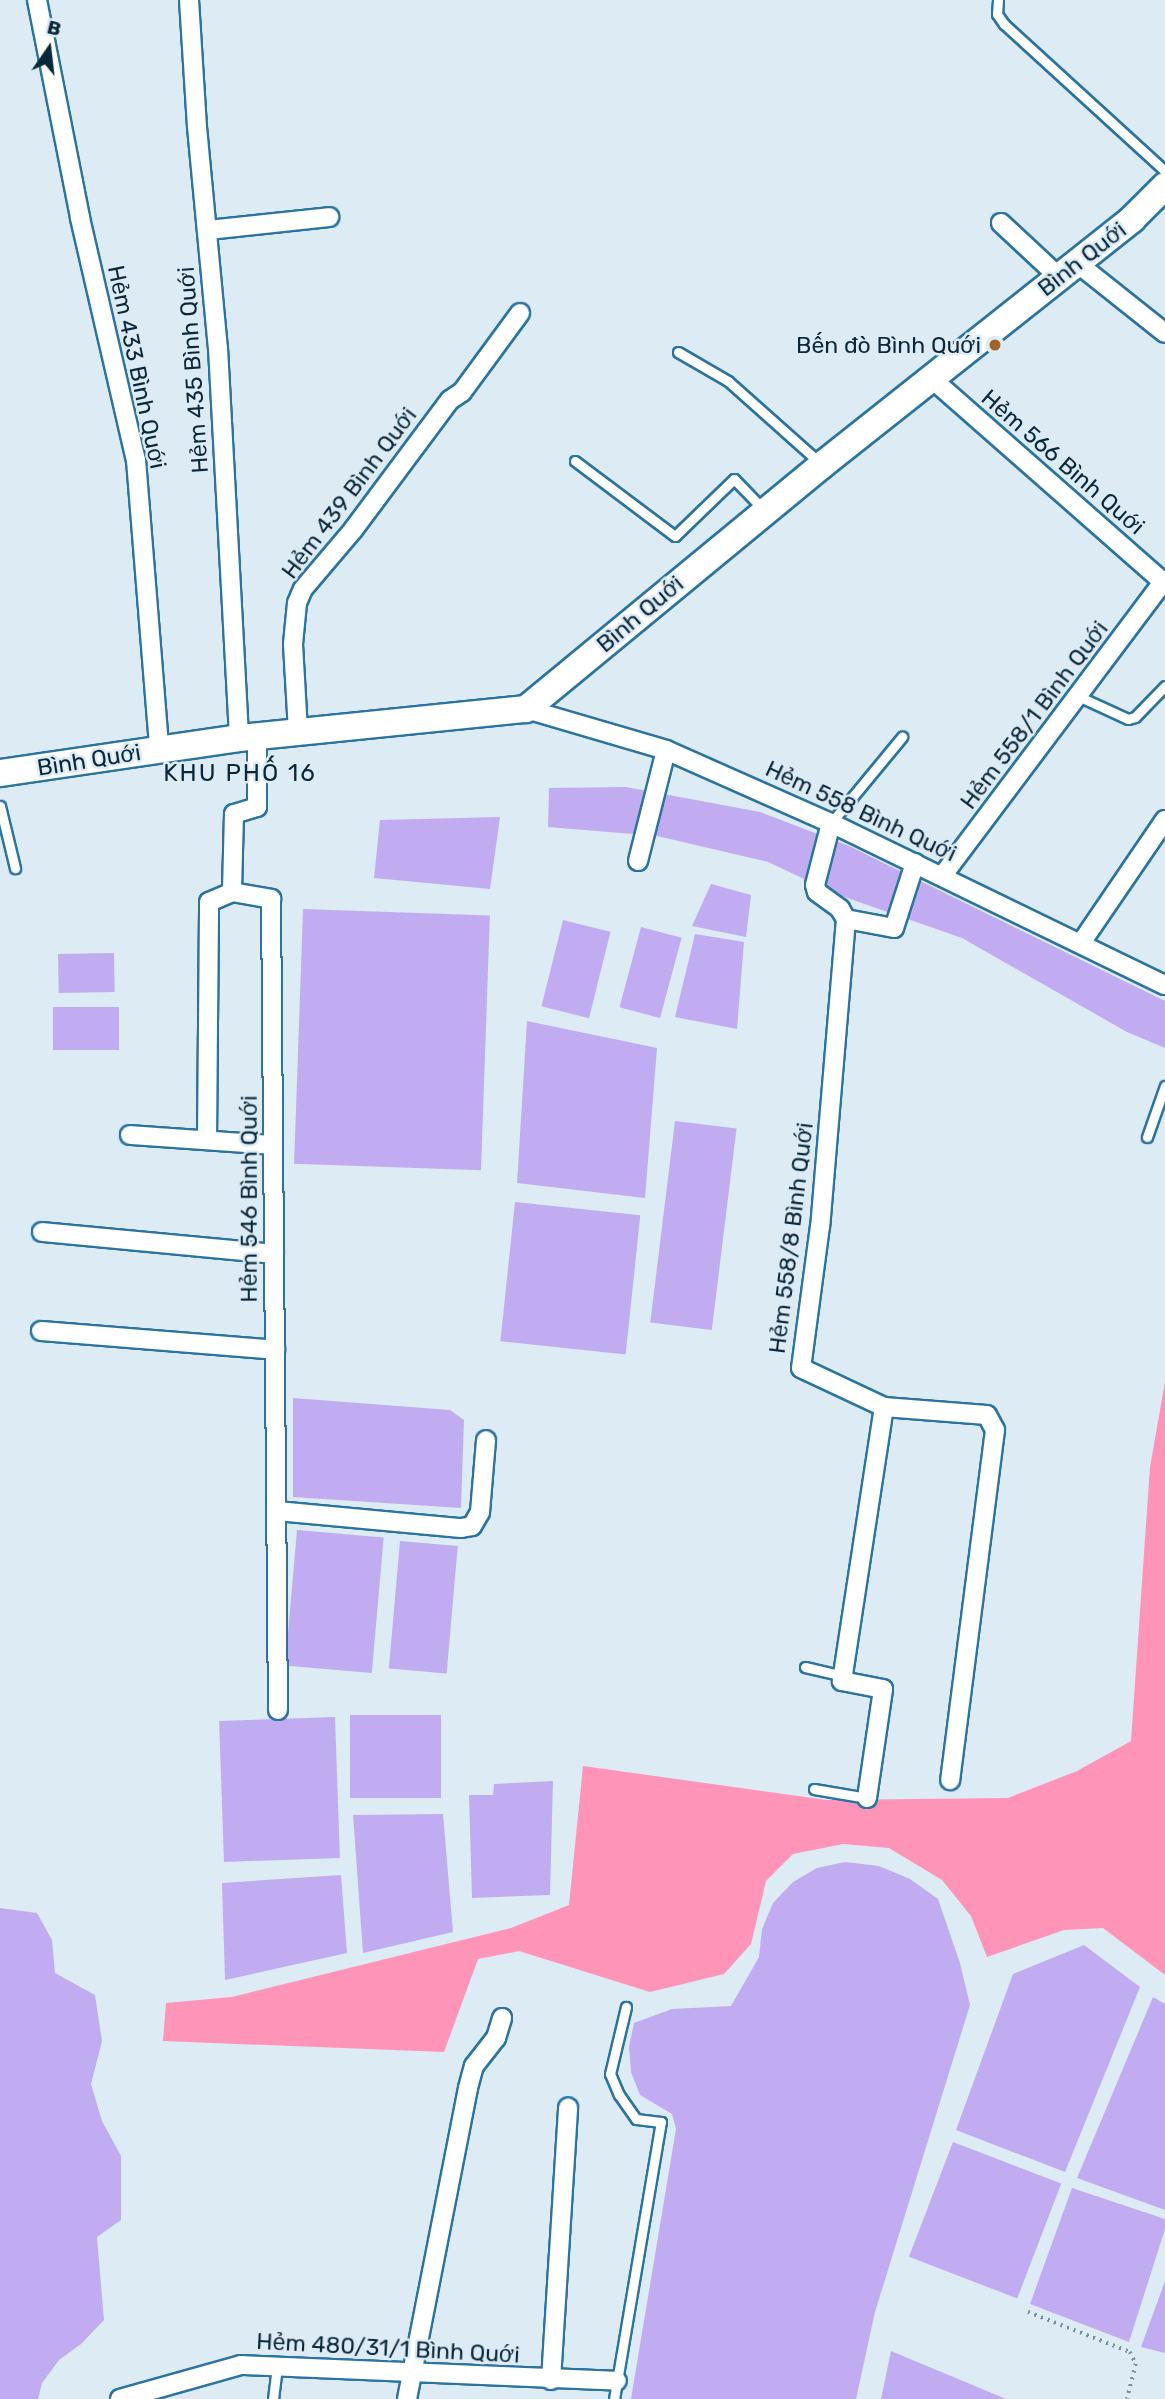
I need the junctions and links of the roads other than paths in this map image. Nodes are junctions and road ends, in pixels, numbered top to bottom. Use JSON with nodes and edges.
{"nodes":[{"id":1,"x":37,"y":0,"type":"edge"},
{"id":2,"x":189,"y":0,"type":"edge"},
{"id":3,"x":998,"y":0,"type":"edge"},
{"id":4,"x":1165,"y":171,"type":"edge"},
{"id":5,"x":1165,"y":186,"type":"edge"},
{"id":6,"x":329,"y":217,"type":"dead end"},
{"id":7,"x":1001,"y":223,"type":"dead end"},
{"id":8,"x":208,"y":230,"type":"junction"},
{"id":9,"x":1068,"y":270,"type":"junction"},
{"id":10,"x":520,"y":313,"type":"dead end"},
{"id":11,"x":1165,"y":333,"type":"edge"},
{"id":12,"x":678,"y":352,"type":"dead end"},
{"id":13,"x":931,"y":378,"type":"junction"},
{"id":14,"x":575,"y":461,"type":"dead end"},
{"id":15,"x":822,"y":465,"type":"junction"},
{"id":16,"x":765,"y":512,"type":"junction"},
{"id":17,"x":1163,"y":582,"type":"joint"},
{"id":18,"x":1165,"y":686,"type":"edge"},
{"id":19,"x":1080,"y":696,"type":"junction"},
{"id":20,"x":526,"y":709,"type":"junction"},
{"id":21,"x":298,"y":732,"type":"junction"},
{"id":22,"x":248,"y":737,"type":"junction"},
{"id":23,"x":902,"y":737,"type":"dead end"},
{"id":24,"x":159,"y":749,"type":"junction"},
{"id":25,"x":666,"y":750,"type":"junction"},
{"id":26,"x":0,"y":773,"type":"edge"},
{"id":27,"x":0,"y":806,"type":"edge"},
{"id":28,"x":1165,"y":820,"type":"edge"},
{"id":29,"x":830,"y":827,"type":"junction"},
{"id":30,"x":638,"y":861,"type":"dead end"},
{"id":31,"x":914,"y":867,"type":"junction"},
{"id":32,"x":15,"y":868,"type":"dead end"},
{"id":33,"x":943,"y":875,"type":"junction"},
{"id":34,"x":232,"y":892,"type":"junction"},
{"id":35,"x":846,"y":919,"type":"junction"},
{"id":36,"x":1081,"y":943,"type":"junction"},
{"id":37,"x":1165,"y":985,"type":"edge"},
{"id":38,"x":1165,"y":1086,"type":"edge"},
{"id":39,"x":130,"y":1135,"type":"dead end"},
{"id":40,"x":1147,"y":1137,"type":"dead end"},
{"id":41,"x":207,"y":1140,"type":"junction"},
{"id":42,"x":273,"y":1145,"type":"junction"},
{"id":43,"x":42,"y":1231,"type":"dead end"},
{"id":44,"x":274,"y":1254,"type":"junction"},
{"id":45,"x":41,"y":1331,"type":"dead end"},
{"id":46,"x":275,"y":1350,"type":"junction"},
{"id":47,"x":884,"y":1407,"type":"junction"},
{"id":48,"x":486,"y":1440,"type":"dead end"},
{"id":49,"x":276,"y":1511,"type":"junction"},
{"id":50,"x":805,"y":1667,"type":"dead end"},
{"id":51,"x":843,"y":1676,"type":"junction"},
{"id":52,"x":278,"y":1710,"type":"dead end"},
{"id":53,"x":950,"y":1780,"type":"dead end"},
{"id":54,"x":814,"y":1789,"type":"dead end"},
{"id":55,"x":867,"y":1798,"type":"joint"},
{"id":56,"x":626,"y":2007,"type":"dead end"},
{"id":57,"x":502,"y":2018,"type":"dead end"},
{"id":58,"x":568,"y":2108,"type":"dead end"},
{"id":59,"x":277,"y":2368,"type":"junction"},
{"id":60,"x":413,"y":2373,"type":"junction"},
{"id":61,"x":551,"y":2380,"type":"junction"},
{"id":62,"x":615,"y":2390,"type":"edge"},
{"id":63,"x":120,"y":2399,"type":"edge"},
{"id":64,"x":273,"y":2399,"type":"edge"},
{"id":65,"x":407,"y":2399,"type":"edge"}],
"edges":[{"from":1,"to":24,"type":"street","name":"Hẻm 433 Bình Quới"},
{"from":2,"to":8,"type":"street","name":"Hẻm 435 Bình Quới"},
{"from":3,"to":4,"type":"lane"},
{"from":5,"to":9,"type":"main road","name":"Bình Quới"},
{"from":6,"to":8,"type":"street"},
{"from":7,"to":9,"type":"street"},
{"from":8,"to":22,"type":"street","name":"Hẻm 435 Bình Quới"},
{"from":9,"to":11,"type":"street"},
{"from":9,"to":13,"type":"main road","name":"Bình Quới"},
{"from":10,"to":21,"type":"street","name":"Hẻm 439 Bình Quới"},
{"from":12,"to":15,"type":"lane"},
{"from":13,"to":15,"type":"main road","name":"Bình Quới"},
{"from":13,"to":17,"type":"street","name":"Hẻm 566 Bình Quới"},
{"from":14,"to":16,"type":"lane"},
{"from":15,"to":16,"type":"main road","name":"Bình Quới"},
{"from":16,"to":20,"type":"main road","name":"Bình Quới"},
{"from":17,"to":19,"type":"street","name":"Hẻm 558/1 Bình Quới"},
{"from":18,"to":19,"type":"lane"},
{"from":19,"to":33,"type":"street","name":"Hẻm 558/1 Bình Quới"},
{"from":20,"to":21,"type":"main road","name":"Bình Quới"},
{"from":20,"to":25,"type":"street","name":"Hẻm 558 Bình Quới"},
{"from":21,"to":22,"type":"main road","name":"Bình Quới"},
{"from":22,"to":24,"type":"main road","name":"Bình Quới"},
{"from":22,"to":34,"type":"street"},
{"from":23,"to":29,"type":"lane"},
{"from":24,"to":26,"type":"main road","name":"Bình Quới"},
{"from":25,"to":29,"type":"street","name":"Hẻm 558 Bình Quới"},
{"from":25,"to":30,"type":"street"},
{"from":27,"to":32,"type":"lane"},
{"from":28,"to":36,"type":"street"},
{"from":29,"to":31,"type":"street","name":"Hẻm 558 Bình Quới"},
{"from":29,"to":35,"type":"street"},
{"from":31,"to":33,"type":"street","name":"Hẻm 558 Bình Quới"},
{"from":31,"to":35,"type":"street"},
{"from":33,"to":36,"type":"street","name":"Hẻm 558 Bình Quới"},
{"from":34,"to":41,"type":"street"},
{"from":34,"to":42,"type":"street","name":"Hẻm 546 Bình Quới"},
{"from":35,"to":47,"type":"street","name":"Hẻm 558/8 Bình Quới"},
{"from":36,"to":37,"type":"street","name":"Hẻm 558 Bình Quới"},
{"from":38,"to":40,"type":"lane"},
{"from":39,"to":41,"type":"street"},
{"from":41,"to":42,"type":"street"},
{"from":42,"to":44,"type":"street","name":"Hẻm 546 Bình Quới"},
{"from":43,"to":44,"type":"street"},
{"from":44,"to":46,"type":"street","name":"Hẻm 546 Bình Quới"},
{"from":45,"to":46,"type":"street"},
{"from":46,"to":49,"type":"street","name":"Hẻm 546 Bình Quới"},
{"from":47,"to":51,"type":"street"},
{"from":47,"to":53,"type":"street","name":"Hẻm 558/8 Bình Quới"},
{"from":48,"to":49,"type":"street"},
{"from":49,"to":52,"type":"street","name":"Hẻm 546 Bình Quới"},
{"from":50,"to":51,"type":"lane"},
{"from":51,"to":55,"type":"street"},
{"from":54,"to":55,"type":"lane"},
{"from":56,"to":62,"type":"lane"},
{"from":57,"to":60,"type":"street"},
{"from":58,"to":61,"type":"street"},
{"from":59,"to":60,"type":"street","name":"Hẻm 480/31/1 Bình Quới"},
{"from":59,"to":63,"type":"street","name":"Hẻm 480/31/1 Bình Quới"},
{"from":59,"to":64,"type":"lane"},
{"from":60,"to":61,"type":"street","name":"Hẻm 480/31/1 Bình Quới"},
{"from":60,"to":65,"type":"street"},
{"from":61,"to":62,"type":"street","name":"Hẻm 480/31/1 Bình Quới"}]}
